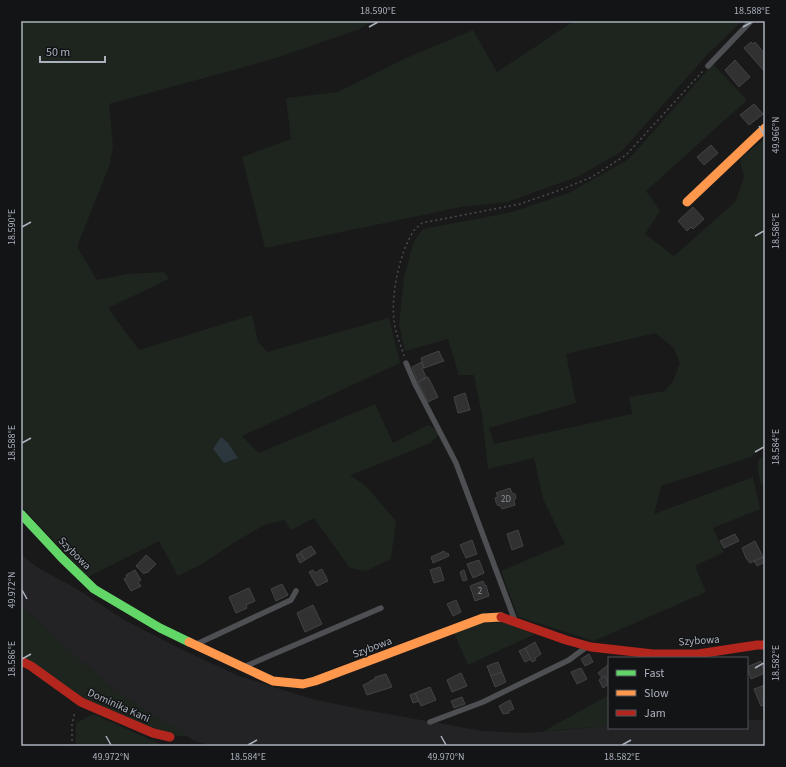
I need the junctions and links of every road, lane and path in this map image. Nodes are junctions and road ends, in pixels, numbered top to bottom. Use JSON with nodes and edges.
{"nodes":[{"id":1,"x":751,"y":21,"type":"edge"},
{"id":2,"x":708,"y":66,"type":"joint"},
{"id":3,"x":765,"y":128,"type":"edge"},
{"id":4,"x":687,"y":202,"type":"dead end"},
{"id":5,"x":406,"y":363,"type":"joint"},
{"id":6,"x":21,"y":514,"type":"edge"},
{"id":7,"x":296,"y":590,"type":"dead end"},
{"id":8,"x":382,"y":608,"type":"dead end"},
{"id":9,"x":515,"y":621,"type":"junction"},
{"id":10,"x":195,"y":644,"type":"junction"},
{"id":11,"x":765,"y":645,"type":"edge"},
{"id":12,"x":588,"y":646,"type":"junction"},
{"id":13,"x":21,"y":662,"type":"edge"},
{"id":14,"x":244,"y":667,"type":"junction"},
{"id":15,"x":75,"y":712,"type":"dead end"},
{"id":16,"x":430,"y":722,"type":"dead end"},
{"id":17,"x":170,"y":737,"type":"dead end"},
{"id":18,"x":72,"y":746,"type":"edge"}],
"edges":[{"from":1,"to":2,"type":"lane"},
{"from":2,"to":5,"type":"path"},
{"from":3,"to":4,"type":"street"},
{"from":5,"to":9,"type":"lane"},
{"from":6,"to":10,"type":"street","name":"Szybowa"},
{"from":7,"to":10,"type":"lane"},
{"from":8,"to":14,"type":"lane"},
{"from":9,"to":12,"type":"street","name":"Szybowa"},
{"from":9,"to":14,"type":"street","name":"Szybowa"},
{"from":10,"to":14,"type":"street","name":"Szybowa"},
{"from":11,"to":12,"type":"street","name":"Szybowa"},
{"from":12,"to":16,"type":"lane"},
{"from":13,"to":17,"type":"street","name":"Dominika Kani"},
{"from":15,"to":18,"type":"path"}]}
